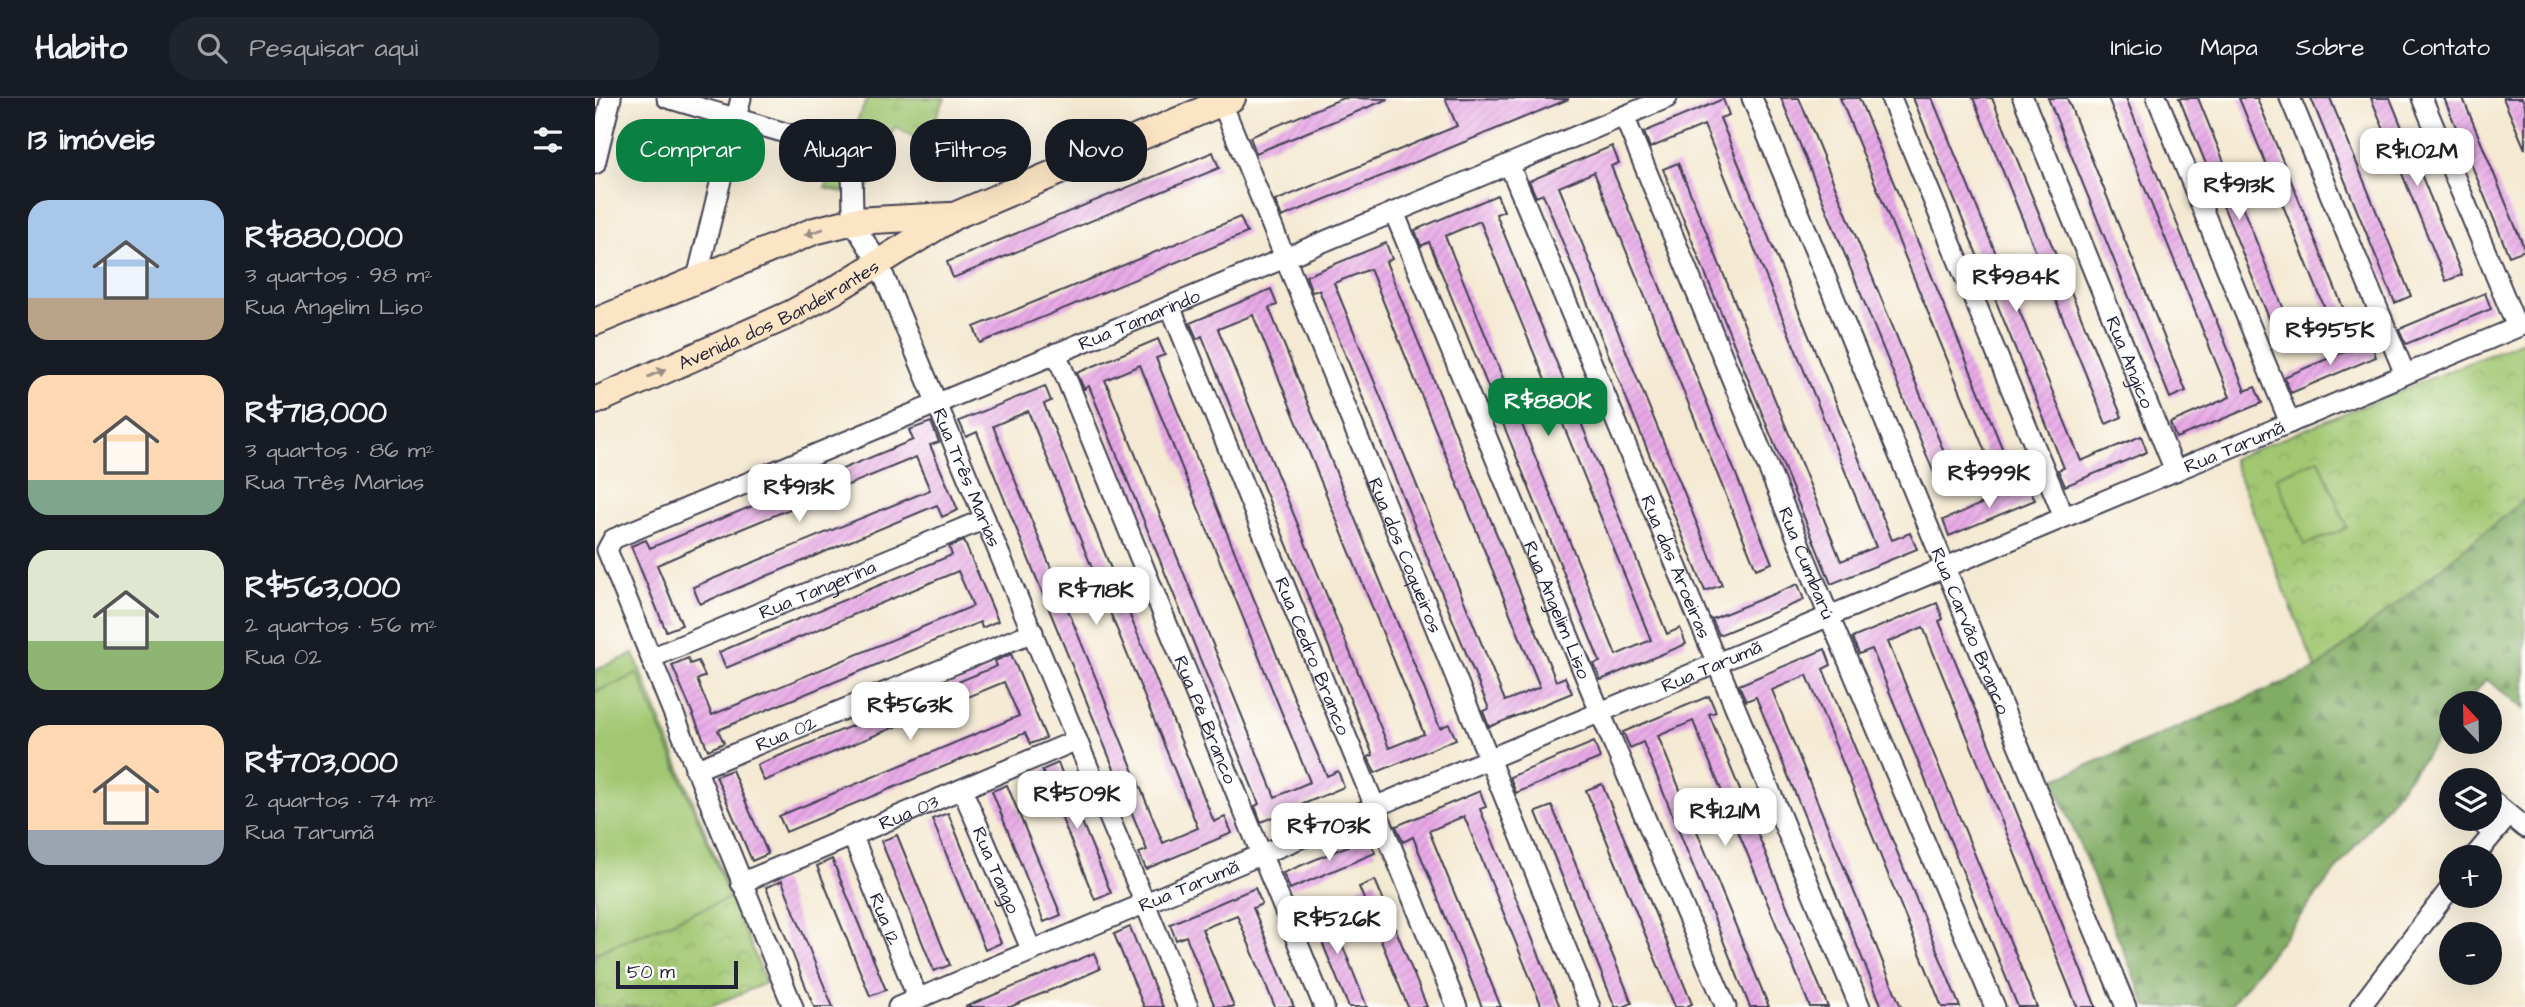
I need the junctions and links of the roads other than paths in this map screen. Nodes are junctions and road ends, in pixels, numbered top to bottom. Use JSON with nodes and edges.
{"nodes":[{"id":1,"x":611,"y":98,"type":"edge"},
{"id":2,"x":667,"y":98,"type":"edge"},
{"id":3,"x":741,"y":98,"type":"edge"},
{"id":4,"x":1667,"y":98,"type":"edge"},
{"id":5,"x":1752,"y":98,"type":"edge"},
{"id":6,"x":1891,"y":98,"type":"edge"},
{"id":7,"x":2023,"y":98,"type":"edge"},
{"id":8,"x":2157,"y":98,"type":"edge"},
{"id":9,"x":2290,"y":98,"type":"edge"},
{"id":10,"x":2422,"y":98,"type":"edge"},
{"id":11,"x":1227,"y":100,"type":"edge"},
{"id":12,"x":1624,"y":116,"type":"junction"},
{"id":13,"x":736,"y":118,"type":"junction"},
{"id":14,"x":595,"y":164,"type":"edge"},
{"id":15,"x":1509,"y":164,"type":"junction"},
{"id":16,"x":1394,"y":212,"type":"junction"},
{"id":17,"x":954,"y":216,"type":"junction"},
{"id":18,"x":854,"y":221,"type":"junction"},
{"id":19,"x":1284,"y":258,"type":"junction"},
{"id":20,"x":878,"y":262,"type":"junction"},
{"id":21,"x":697,"y":278,"type":"junction"},
{"id":22,"x":1170,"y":306,"type":"junction"},
{"id":23,"x":595,"y":321,"type":"edge"},
{"id":24,"x":2521,"y":325,"type":"edge"},
{"id":25,"x":1056,"y":353,"type":"junction"},
{"id":26,"x":2405,"y":374,"type":"junction"},
{"id":27,"x":595,"y":401,"type":"edge"},
{"id":28,"x":937,"y":403,"type":"junction"},
{"id":29,"x":2290,"y":423,"type":"junction"},
{"id":30,"x":2175,"y":471,"type":"junction"},
{"id":31,"x":2064,"y":517,"type":"junction"},
{"id":32,"x":985,"y":519,"type":"junction"},
{"id":33,"x":1944,"y":568,"type":"junction"},
{"id":34,"x":1829,"y":616,"type":"junction"},
{"id":35,"x":1033,"y":632,"type":"junction"},
{"id":36,"x":651,"y":658,"type":"junction"},
{"id":37,"x":1715,"y":664,"type":"junction"},
{"id":38,"x":1600,"y":712,"type":"junction"},
{"id":39,"x":1077,"y":740,"type":"junction"},
{"id":40,"x":1490,"y":758,"type":"junction"},
{"id":41,"x":695,"y":770,"type":"junction"},
{"id":42,"x":962,"y":789,"type":"junction"},
{"id":43,"x":1375,"y":806,"type":"junction"},
{"id":44,"x":2502,"y":809,"type":"edge"},
{"id":45,"x":2509,"y":815,"type":"junction"},
{"id":46,"x":2502,"y":818,"type":"edge"},
{"id":47,"x":2525,"y":828,"type":"edge"},
{"id":48,"x":853,"y":837,"type":"junction"},
{"id":49,"x":1261,"y":854,"type":"junction"},
{"id":50,"x":741,"y":883,"type":"junction"},
{"id":51,"x":1145,"y":903,"type":"junction"},
{"id":52,"x":2439,"y":903,"type":"edge"},
{"id":53,"x":1032,"y":951,"type":"junction"},
{"id":54,"x":918,"y":999,"type":"junction"},
{"id":55,"x":2362,"y":1006,"type":"edge"},
{"id":56,"x":793,"y":1007,"type":"edge"},
{"id":57,"x":898,"y":1007,"type":"edge"},
{"id":58,"x":1188,"y":1007,"type":"edge"},
{"id":59,"x":1324,"y":1007,"type":"edge"},
{"id":60,"x":1457,"y":1007,"type":"edge"},
{"id":61,"x":1590,"y":1007,"type":"edge"},
{"id":62,"x":1726,"y":1007,"type":"edge"},
{"id":63,"x":1860,"y":1007,"type":"edge"},
{"id":64,"x":1995,"y":1007,"type":"edge"},
{"id":65,"x":2126,"y":1007,"type":"edge"}],
"edges":[{"from":1,"to":14,"type":"street"},
{"from":2,"to":13,"type":"street"},
{"from":3,"to":13,"type":"street"},
{"from":4,"to":12,"type":"street","name":"Rua Tamarindo"},
{"from":5,"to":33,"type":"street","name":"Rua Carvão Branco"},
{"from":6,"to":31,"type":"street"},
{"from":7,"to":30,"type":"street","name":"Rua Angico"},
{"from":8,"to":29,"type":"street"},
{"from":9,"to":26,"type":"street"},
{"from":10,"to":24,"type":"street"},
{"from":11,"to":17,"type":"street","name":"Avenida dos Bandeirantes"},
{"from":11,"to":19,"type":"street","name":"Rua dos Coqueiros"},
{"from":12,"to":15,"type":"street","name":"Rua Tamarindo"},
{"from":12,"to":34,"type":"street","name":"Rua Cumbarú"},
{"from":13,"to":18,"type":"street"},
{"from":13,"to":21,"type":"street"},
{"from":15,"to":16,"type":"street","name":"Rua Tamarindo"},
{"from":15,"to":37,"type":"street","name":"Rua das Aroeiras"},
{"from":16,"to":19,"type":"street","name":"Rua Tamarindo"},
{"from":16,"to":38,"type":"street","name":"Rua Angelim Liso"},
{"from":17,"to":18,"type":"street","name":"Avenida dos Bandeirantes"},
{"from":17,"to":20,"type":"street","name":"Avenida dos Bandeirantes"},
{"from":18,"to":20,"type":"street","name":"Rua Três Marias"},
{"from":18,"to":21,"type":"street","name":"Avenida dos Bandeirantes","one_way":true},
{"from":19,"to":22,"type":"street","name":"Rua Tamarindo"},
{"from":19,"to":40,"type":"street","name":"Rua dos Coqueiros"},
{"from":27,"to":20,"type":"street","name":"Avenida dos Bandeirantes","one_way":true},
{"from":20,"to":28,"type":"street","name":"Rua Três Marias"},
{"from":21,"to":23,"type":"street","name":"Avenida dos Bandeirantes"},
{"from":22,"to":25,"type":"street","name":"Rua Tamarindo"},
{"from":22,"to":43,"type":"street","name":"Rua Cedro Branco"},
{"from":24,"to":26,"type":"street","name":"Rua Tarumã"},
{"from":25,"to":28,"type":"street","name":"Rua Tamarindo"},
{"from":25,"to":49,"type":"street","name":"Rua Pé Branco"},
{"from":26,"to":29,"type":"street","name":"Rua Tarumã"},
{"from":28,"to":32,"type":"street","name":"Rua Três Marias"},
{"from":28,"to":36,"type":"street","name":"Rua Tamarindo"},
{"from":29,"to":30,"type":"street","name":"Rua Tarumã"},
{"from":30,"to":31,"type":"street","name":"Rua Tarumã"},
{"from":31,"to":33,"type":"street","name":"Rua Tarumã"},
{"from":32,"to":35,"type":"street","name":"Rua Três Marias"},
{"from":32,"to":36,"type":"street","name":"Rua Tangerina"},
{"from":33,"to":34,"type":"street","name":"Rua Tarumã"},
{"from":33,"to":65,"type":"street","name":"Rua Carvão Branco"},
{"from":34,"to":37,"type":"street","name":"Rua Tarumã"},
{"from":34,"to":64,"type":"street","name":"Rua Cumbarú"},
{"from":35,"to":39,"type":"street","name":"Rua Três Marias"},
{"from":35,"to":41,"type":"street","name":"Rua 02"},
{"from":36,"to":41,"type":"street"},
{"from":37,"to":38,"type":"street","name":"Rua Tarumã"},
{"from":37,"to":63,"type":"street","name":"Rua das Aroeiras"},
{"from":38,"to":40,"type":"street","name":"Rua Tarumã"},
{"from":38,"to":62,"type":"street","name":"Rua Angelim Liso"},
{"from":39,"to":42,"type":"street","name":"Rua 03"},
{"from":39,"to":51,"type":"street","name":"Rua Três Marias"},
{"from":40,"to":43,"type":"street","name":"Rua Tarumã"},
{"from":40,"to":61,"type":"street","name":"Rua dos Coqueiros"},
{"from":41,"to":50,"type":"street"},
{"from":42,"to":48,"type":"street","name":"Rua 03"},
{"from":42,"to":53,"type":"street","name":"Rua Tango"},
{"from":43,"to":49,"type":"street","name":"Rua Tarumã"},
{"from":43,"to":60,"type":"street","name":"Rua Cedro Branco"},
{"from":44,"to":45,"type":"street"},
{"from":45,"to":46,"type":"street"},
{"from":45,"to":47,"type":"street"},
{"from":48,"to":50,"type":"street","name":"Rua 03"},
{"from":48,"to":54,"type":"street","name":"Rua 12"},
{"from":49,"to":51,"type":"street","name":"Rua Tarumã"},
{"from":49,"to":59,"type":"street","name":"Rua Pé Branco"},
{"from":50,"to":56,"type":"street"},
{"from":51,"to":53,"type":"street","name":"Rua Tarumã"},
{"from":51,"to":58,"type":"street","name":"Rua Três Marias"},
{"from":52,"to":55,"type":"street"},
{"from":53,"to":54,"type":"street","name":"Rua Tarumã"},
{"from":54,"to":57,"type":"street","name":"Rua Tarumã"}]}
